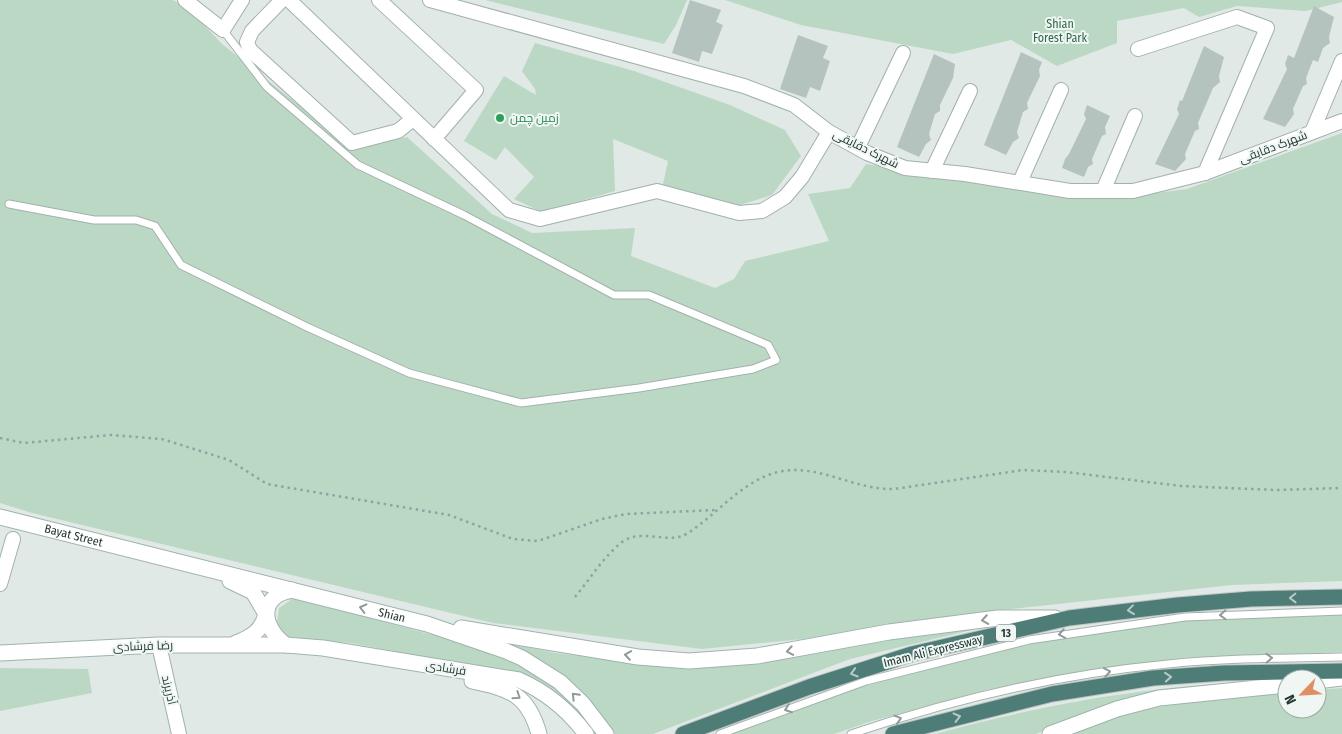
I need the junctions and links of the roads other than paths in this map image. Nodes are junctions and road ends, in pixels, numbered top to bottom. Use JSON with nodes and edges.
{"nodes":[{"id":1,"x":185,"y":0,"type":"edge"},
{"id":2,"x":242,"y":0,"type":"edge"},
{"id":3,"x":282,"y":0,"type":"edge"},
{"id":4,"x":289,"y":0,"type":"edge"},
{"id":5,"x":379,"y":0,"type":"edge"},
{"id":6,"x":430,"y":0,"type":"edge"},
{"id":7,"x":223,"y":30,"type":"junction"},
{"id":8,"x":1138,"y":49,"type":"dead end"},
{"id":9,"x":903,"y":53,"type":"dead end"},
{"id":10,"x":1342,"y":61,"type":"edge"},
{"id":11,"x":1061,"y":90,"type":"dead end"},
{"id":12,"x":970,"y":92,"type":"dead end"},
{"id":13,"x":1135,"y":116,"type":"dead end"},
{"id":14,"x":413,"y":119,"type":"junction"},
{"id":15,"x":1342,"y":121,"type":"edge"},
{"id":16,"x":829,"y":132,"type":"junction"},
{"id":17,"x":1312,"y":132,"type":"junction"},
{"id":18,"x":434,"y":139,"type":"junction"},
{"id":19,"x":858,"y":147,"type":"junction"},
{"id":20,"x":932,"y":170,"type":"junction"},
{"id":21,"x":1205,"y":173,"type":"junction"},
{"id":22,"x":1020,"y":182,"type":"junction"},
{"id":23,"x":1102,"y":191,"type":"junction"},
{"id":24,"x":10,"y":204,"type":"dead end"},
{"id":25,"x":0,"y":518,"type":"edge"},
{"id":26,"x":13,"y":539,"type":"dead end"},
{"id":27,"x":148,"y":553,"type":"junction"},
{"id":28,"x":0,"y":584,"type":"edge"},
{"id":29,"x":292,"y":590,"type":"junction"},
{"id":30,"x":1342,"y":597,"type":"edge"},
{"id":31,"x":1342,"y":611,"type":"edge"},
{"id":32,"x":266,"y":614,"type":"junction"},
{"id":33,"x":1068,"y":618,"type":"junction"},
{"id":34,"x":428,"y":624,"type":"junction"},
{"id":35,"x":159,"y":645,"type":"junction"},
{"id":36,"x":286,"y":645,"type":"junction"},
{"id":37,"x":230,"y":646,"type":"junction"},
{"id":38,"x":0,"y":653,"type":"edge"},
{"id":39,"x":1342,"y":657,"type":"edge"},
{"id":40,"x":404,"y":662,"type":"junction"},
{"id":41,"x":1342,"y":671,"type":"edge"},
{"id":42,"x":1342,"y":678,"type":"edge"},
{"id":43,"x":1327,"y":680,"type":"edge"},
{"id":44,"x":1277,"y":686,"type":"edge"},
{"id":45,"x":179,"y":734,"type":"edge"},
{"id":46,"x":539,"y":734,"type":"edge"},
{"id":47,"x":586,"y":734,"type":"edge"},
{"id":48,"x":606,"y":734,"type":"edge"},
{"id":49,"x":682,"y":734,"type":"edge"},
{"id":50,"x":720,"y":734,"type":"edge"},
{"id":51,"x":851,"y":734,"type":"edge"},
{"id":52,"x":894,"y":734,"type":"edge"},
{"id":53,"x":1050,"y":734,"type":"edge"}],
"edges":[{"from":1,"to":7,"type":"street"},
{"from":2,"to":7,"type":"street"},
{"from":3,"to":14,"type":"street"},
{"from":4,"to":14,"type":"street"},
{"from":5,"to":18,"type":"street"},
{"from":6,"to":16,"type":"street","name":"شهرک دقایقی"},
{"from":7,"to":24,"type":"lane"},
{"from":8,"to":21,"type":"street"},
{"from":9,"to":19,"type":"street"},
{"from":10,"to":17,"type":"street"},
{"from":11,"to":22,"type":"street"},
{"from":12,"to":20,"type":"street"},
{"from":13,"to":23,"type":"street"},
{"from":14,"to":18,"type":"street"},
{"from":15,"to":17,"type":"street","name":"شهرک دقایقی"},
{"from":16,"to":18,"type":"street"},
{"from":16,"to":19,"type":"street","name":"شهرک دقایقی"},
{"from":17,"to":21,"type":"street","name":"شهرک دقایقی"},
{"from":19,"to":20,"type":"street","name":"شهرک دقایقی"},
{"from":20,"to":22,"type":"street","name":"شهرک دقایقی"},
{"from":21,"to":23,"type":"street","name":"شهرک دقایقی"},
{"from":22,"to":23,"type":"street","name":"شهرک دقایقی"},
{"from":25,"to":27,"type":"main road","name":"Bayat Street"},
{"from":26,"to":28,"type":"street"},
{"from":27,"to":29,"type":"main road","name":"Shian"},
{"from":27,"to":32,"type":"main road"},
{"from":29,"to":32,"type":"main road"},
{"from":34,"to":29,"type":"main road","name":"Shian","one_way":true},
{"from":30,"to":33,"type":"highway","name":"Imam Ali Expressway","number":"13","one_way":true},
{"from":31,"to":50,"type":"lane","one_way":true},
{"from":32,"to":36,"type":"main road"},
{"from":32,"to":37,"type":"main road"},
{"from":33,"to":34,"type":"main road","one_way":true},
{"from":33,"to":49,"type":"highway","name":"Imam Ali Expressway","number":"13","one_way":true},
{"from":48,"to":34,"type":"main road","name":"Shian","one_way":true},
{"from":35,"to":37,"type":"main road","name":"رضا فرشادی"},
{"from":35,"to":38,"type":"main road","name":"رضا فرشادی"},
{"from":35,"to":45,"type":"street","name":"آذرپرند"},
{"from":36,"to":37,"type":"main road","name":"رضا فرشادی"},
{"from":36,"to":40,"type":"main road","name":"فرشادی"},
{"from":51,"to":39,"type":"lane","one_way":true},
{"from":40,"to":46,"type":"main road","one_way":true},
{"from":40,"to":47,"type":"main road","name":"فرشادی"},
{"from":52,"to":41,"type":"highway","one_way":true},
{"from":42,"to":43,"type":"main road"},
{"from":44,"to":53,"type":"main road"}]}
